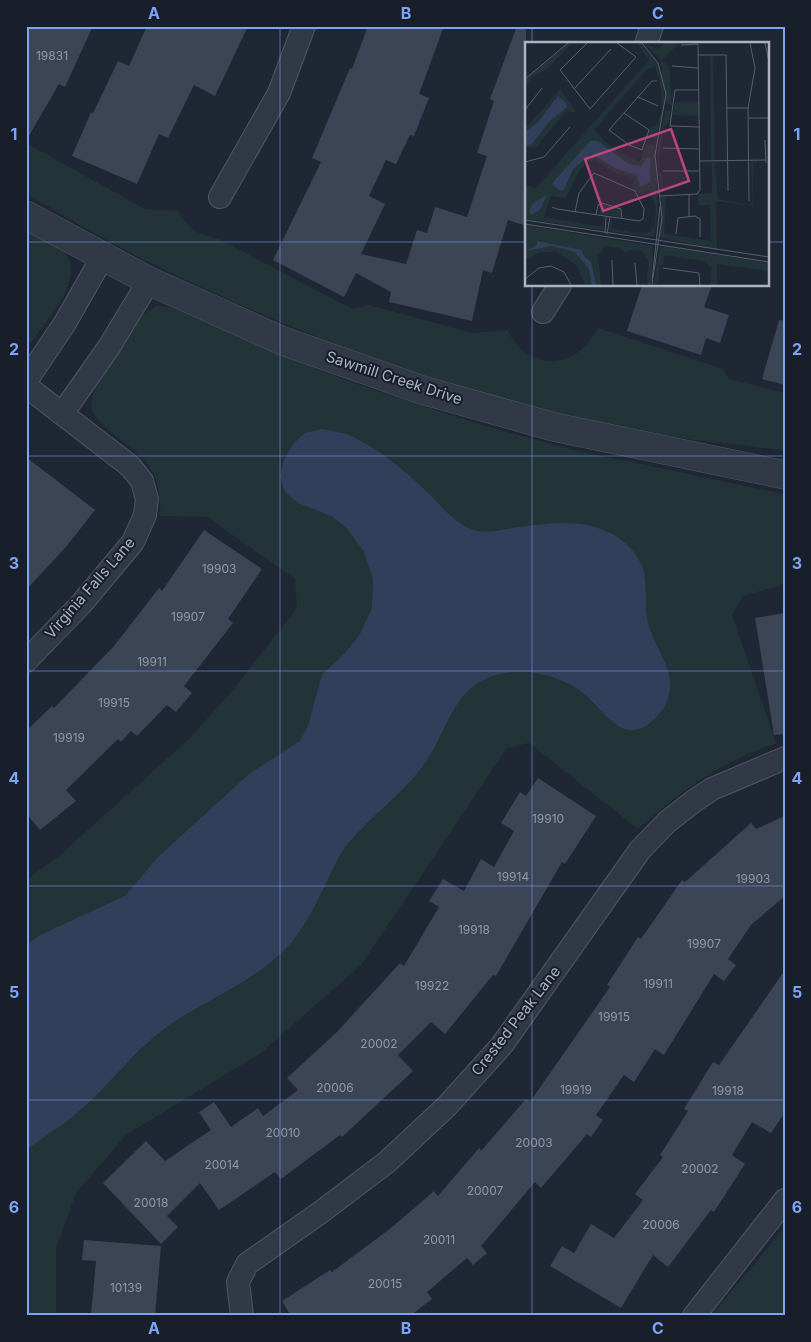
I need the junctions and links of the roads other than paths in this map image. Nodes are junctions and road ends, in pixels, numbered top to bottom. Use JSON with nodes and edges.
{"nodes":[{"id":1,"x":304,"y":26,"type":"edge"},
{"id":2,"x":652,"y":26,"type":"edge"},
{"id":3,"x":647,"y":42,"type":"edge"},
{"id":4,"x":220,"y":197,"type":"dead end"},
{"id":5,"x":26,"y":215,"type":"edge"},
{"id":6,"x":103,"y":256,"type":"junction"},
{"id":7,"x":149,"y":281,"type":"junction"},
{"id":8,"x":559,"y":286,"type":"edge"},
{"id":9,"x":543,"y":312,"type":"dead end"},
{"id":10,"x":26,"y":381,"type":"edge"},
{"id":11,"x":26,"y":386,"type":"edge"},
{"id":12,"x":62,"y":414,"type":"junction"},
{"id":13,"x":785,"y":475,"type":"edge"},
{"id":14,"x":26,"y":661,"type":"edge"},
{"id":15,"x":785,"y":758,"type":"edge"},
{"id":16,"x":785,"y":1200,"type":"edge"},
{"id":17,"x":242,"y":1316,"type":"edge"},
{"id":18,"x":694,"y":1316,"type":"edge"}],
"edges":[{"from":1,"to":4,"type":"street"},
{"from":2,"to":3,"type":"street"},
{"from":5,"to":6,"type":"street","name":"Sawmill Creek Drive"},
{"from":6,"to":7,"type":"street","name":"Sawmill Creek Drive"},
{"from":6,"to":10,"type":"street"},
{"from":7,"to":12,"type":"street"},
{"from":7,"to":13,"type":"street","name":"Sawmill Creek Drive"},
{"from":8,"to":9,"type":"street"},
{"from":11,"to":12,"type":"street"},
{"from":12,"to":14,"type":"street","name":"Virginia Falls Lane"},
{"from":15,"to":17,"type":"street","name":"Crested Peak Lane"},
{"from":16,"to":18,"type":"street"}]}
